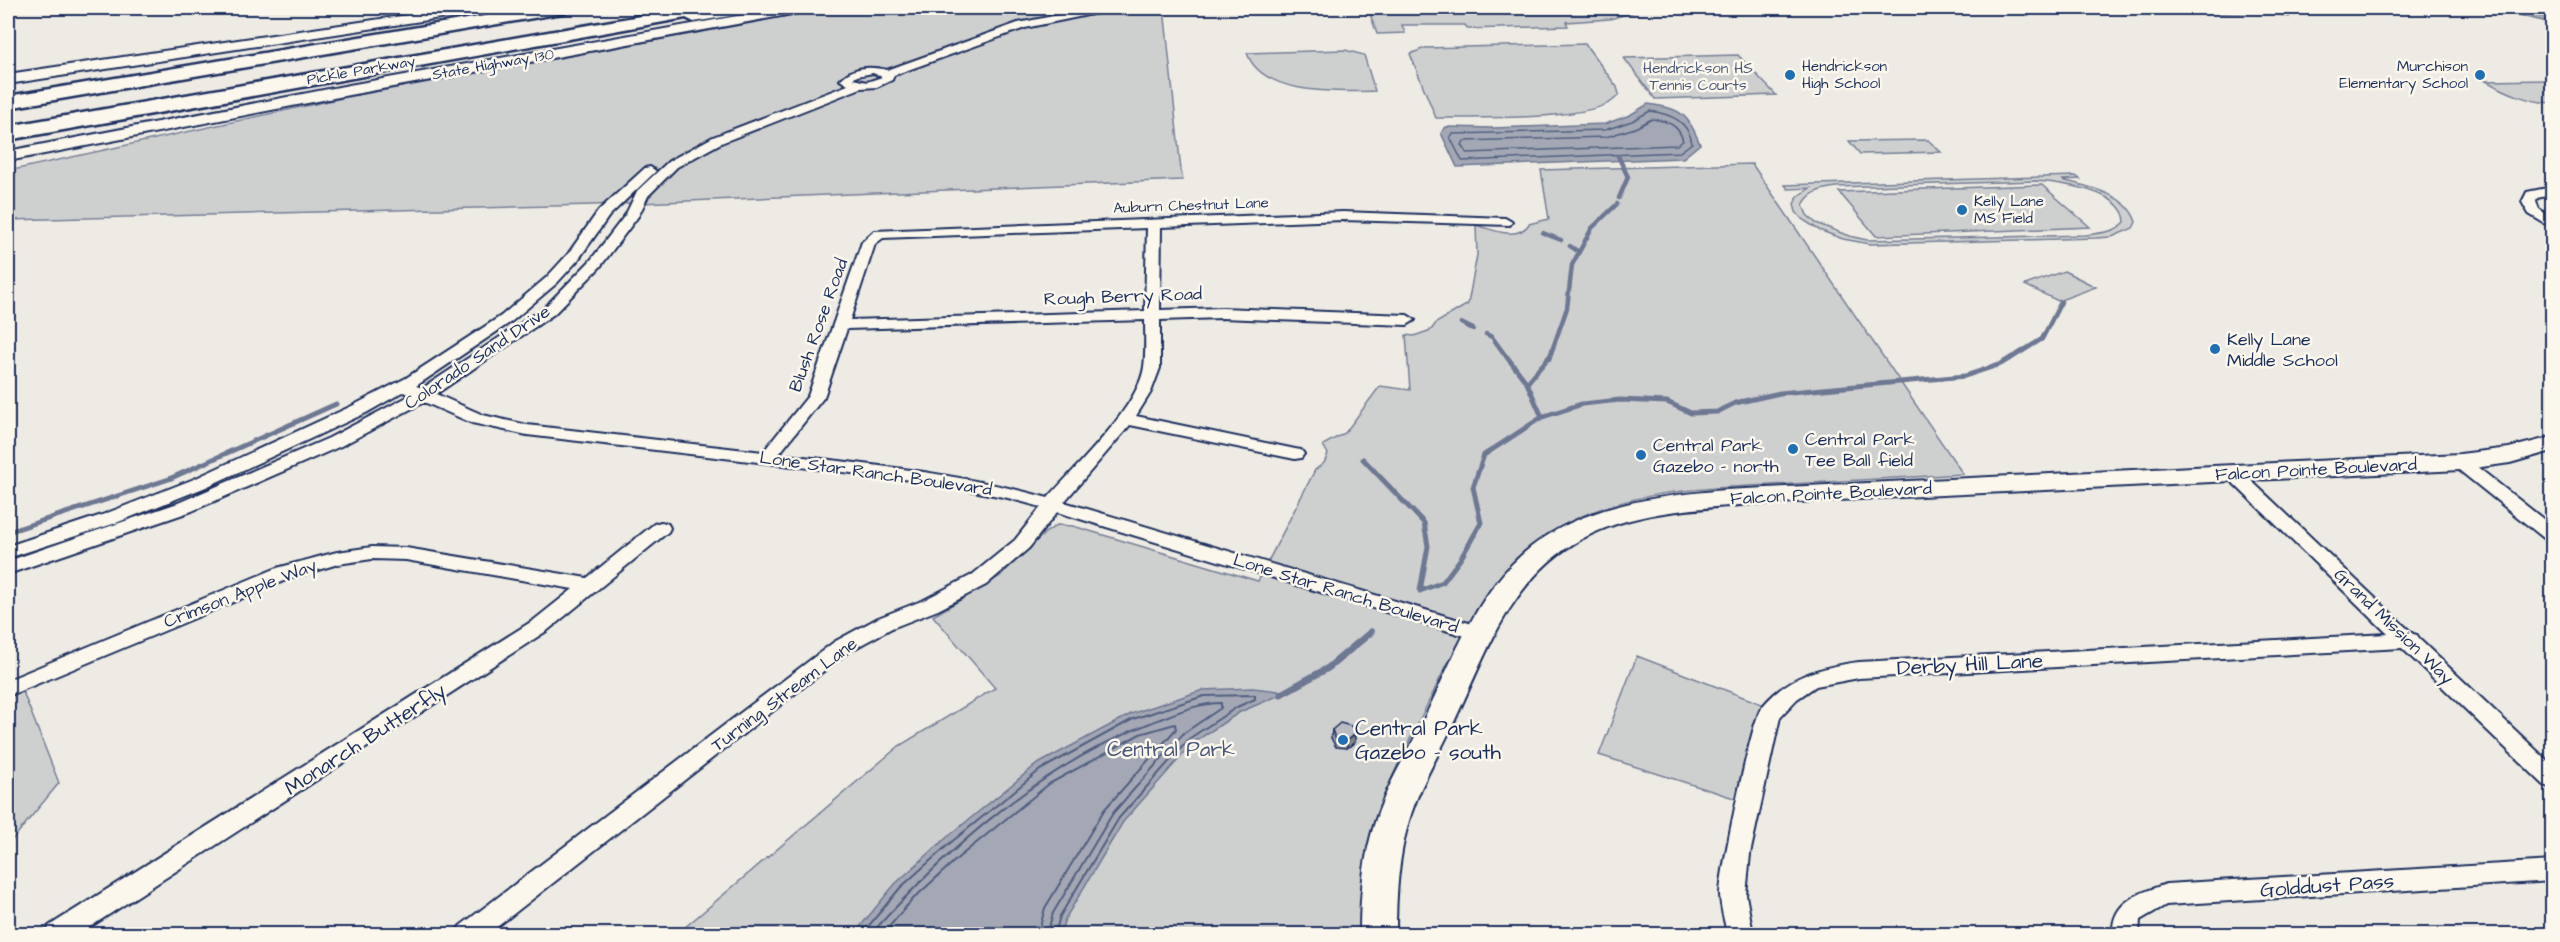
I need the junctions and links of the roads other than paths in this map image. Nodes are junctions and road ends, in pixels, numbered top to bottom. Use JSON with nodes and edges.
{"nodes":[{"id":1,"x":480,"y":8,"type":"edge"},
{"id":2,"x":542,"y":8,"type":"edge"},
{"id":3,"x":562,"y":8,"type":"edge"},
{"id":4,"x":714,"y":8,"type":"edge"},
{"id":5,"x":747,"y":8,"type":"edge"},
{"id":6,"x":803,"y":8,"type":"edge"},
{"id":7,"x":1077,"y":8,"type":"edge"},
{"id":8,"x":1107,"y":8,"type":"edge"},
{"id":9,"x":467,"y":52,"type":"junction"},
{"id":10,"x":263,"y":58,"type":"junction"},
{"id":11,"x":884,"y":72,"type":"junction"},
{"id":12,"x":8,"y":79,"type":"edge"},
{"id":13,"x":8,"y":102,"type":"edge"},
{"id":14,"x":8,"y":133,"type":"edge"},
{"id":15,"x":692,"y":147,"type":"junction"},
{"id":16,"x":8,"y":156,"type":"edge"},
{"id":17,"x":2553,"y":191,"type":"edge"},
{"id":18,"x":1505,"y":222,"type":"dead end"},
{"id":19,"x":1154,"y":224,"type":"junction"},
{"id":20,"x":2553,"y":224,"type":"edge"},
{"id":21,"x":879,"y":234,"type":"joint"},
{"id":22,"x":1153,"y":315,"type":"junction"},
{"id":23,"x":1407,"y":320,"type":"dead end"},
{"id":24,"x":841,"y":325,"type":"junction"},
{"id":25,"x":403,"y":386,"type":"junction"},
{"id":26,"x":424,"y":395,"type":"junction"},
{"id":27,"x":1126,"y":419,"type":"junction"},
{"id":28,"x":2553,"y":444,"type":"edge"},
{"id":29,"x":1295,"y":454,"type":"dead end"},
{"id":30,"x":768,"y":458,"type":"junction"},
{"id":31,"x":2460,"y":462,"type":"junction"},
{"id":32,"x":2235,"y":474,"type":"junction"},
{"id":33,"x":1053,"y":504,"type":"junction"},
{"id":34,"x":661,"y":528,"type":"dead end"},
{"id":35,"x":2553,"y":535,"type":"edge"},
{"id":36,"x":8,"y":552,"type":"edge"},
{"id":37,"x":8,"y":568,"type":"edge"},
{"id":38,"x":591,"y":585,"type":"junction"},
{"id":39,"x":1482,"y":634,"type":"junction"},
{"id":40,"x":2409,"y":640,"type":"junction"},
{"id":41,"x":8,"y":688,"type":"edge"},
{"id":42,"x":2553,"y":778,"type":"edge"},
{"id":43,"x":2553,"y":871,"type":"edge"},
{"id":44,"x":58,"y":934,"type":"edge"},
{"id":45,"x":469,"y":934,"type":"edge"},
{"id":46,"x":1378,"y":934,"type":"edge"},
{"id":47,"x":1740,"y":934,"type":"edge"},
{"id":48,"x":2126,"y":934,"type":"edge"}],
"edges":[{"from":1,"to":12,"type":"main road"},
{"from":2,"to":10,"type":"highway"},
{"from":3,"to":10,"type":"highway","name":"Pickle Parkway"},
{"from":4,"to":9,"type":"highway","name":"Pickle Parkway"},
{"from":5,"to":9,"type":"highway"},
{"from":6,"to":16,"type":"main road","name":"State Highway 130"},
{"from":7,"to":11,"type":"street"},
{"from":8,"to":11,"type":"street"},
{"from":9,"to":14,"type":"highway","name":"Pickle Parkway"},
{"from":10,"to":13,"type":"highway","name":"Pickle Parkway"},
{"from":11,"to":15,"type":"street","name":"Colorado Sand Drive"},
{"from":15,"to":25,"type":"street","name":"Colorado Sand Drive"},
{"from":15,"to":26,"type":"street","name":"Colorado Sand Drive"},
{"from":17,"to":20,"type":"street"},
{"from":18,"to":19,"type":"street","name":"Auburn Chestnut Lane"},
{"from":19,"to":21,"type":"street","name":"Auburn Chestnut Lane"},
{"from":19,"to":22,"type":"street","name":"Turning Stream Lane"},
{"from":21,"to":24,"type":"street","name":"Blush Rose Road"},
{"from":22,"to":23,"type":"street","name":"Rough Berry Road"},
{"from":22,"to":24,"type":"street","name":"Rough Berry Road"},
{"from":22,"to":27,"type":"street","name":"Turning Stream Lane"},
{"from":24,"to":30,"type":"street","name":"Blush Rose Road"},
{"from":25,"to":26,"type":"street","name":"Lone Star Ranch Boulevard"},
{"from":25,"to":36,"type":"street","name":"Colorado Sand Drive"},
{"from":26,"to":30,"type":"street","name":"Lone Star Ranch Boulevard"},
{"from":26,"to":37,"type":"street","name":"Colorado Sand Drive"},
{"from":27,"to":29,"type":"street"},
{"from":27,"to":33,"type":"street","name":"Turning Stream Lane"},
{"from":28,"to":31,"type":"main road","name":"Falcon Pointe Boulevard"},
{"from":30,"to":33,"type":"street","name":"Lone Star Ranch Boulevard"},
{"from":31,"to":32,"type":"main road","name":"Falcon Pointe Boulevard"},
{"from":31,"to":35,"type":"street"},
{"from":32,"to":39,"type":"main road","name":"Falcon Pointe Boulevard"},
{"from":32,"to":40,"type":"street","name":"Grand Mission Way"},
{"from":33,"to":39,"type":"street","name":"Lone Star Ranch Boulevard"},
{"from":33,"to":45,"type":"street","name":"Turning Stream Lane"},
{"from":34,"to":38,"type":"street","name":"Monarch Butterfly"},
{"from":38,"to":41,"type":"street","name":"Crimson Apple Way"},
{"from":38,"to":44,"type":"street","name":"Monarch Butterfly"},
{"from":39,"to":46,"type":"main road","name":"Falcon Pointe Boulevard"},
{"from":40,"to":42,"type":"street","name":"Grand Mission Way"},
{"from":40,"to":47,"type":"street","name":"Derby Hill Lane"},
{"from":43,"to":48,"type":"street","name":"Golddust Pass"}]}
